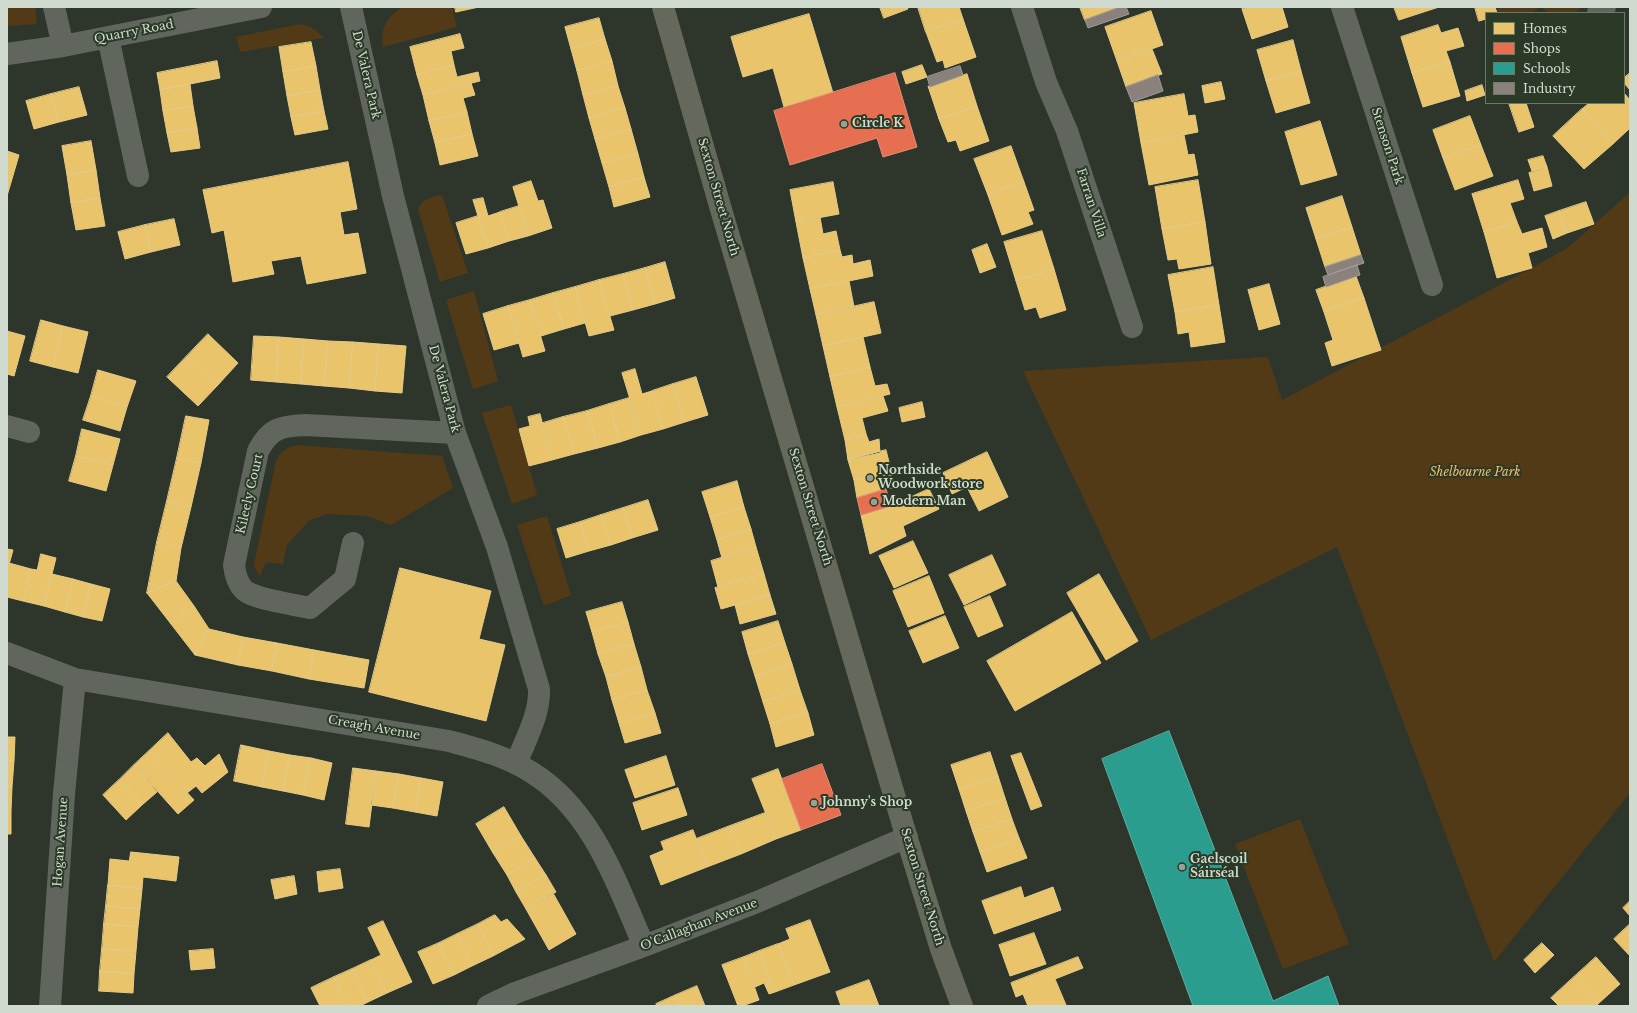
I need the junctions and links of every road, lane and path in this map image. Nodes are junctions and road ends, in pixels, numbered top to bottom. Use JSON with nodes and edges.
{"nodes":[{"id":1,"x":54,"y":7,"type":"edge"},
{"id":2,"x":261,"y":7,"type":"edge"},
{"id":3,"x":351,"y":7,"type":"edge"},
{"id":4,"x":664,"y":7,"type":"edge"},
{"id":5,"x":1022,"y":7,"type":"edge"},
{"id":6,"x":1342,"y":7,"type":"edge"},
{"id":7,"x":108,"y":37,"type":"junction"},
{"id":8,"x":63,"y":46,"type":"junction"},
{"id":9,"x":7,"y":54,"type":"edge"},
{"id":10,"x":138,"y":176,"type":"dead end"},
{"id":11,"x":1432,"y":285,"type":"dead end"},
{"id":12,"x":1132,"y":327,"type":"dead end"},
{"id":13,"x":7,"y":426,"type":"edge"},
{"id":14,"x":30,"y":432,"type":"dead end"},
{"id":15,"x":455,"y":433,"type":"junction"},
{"id":16,"x":353,"y":543,"type":"dead end"},
{"id":17,"x":7,"y":653,"type":"edge"},
{"id":18,"x":75,"y":679,"type":"junction"},
{"id":19,"x":516,"y":764,"type":"junction"},
{"id":20,"x":907,"y":837,"type":"junction"},
{"id":21,"x":644,"y":946,"type":"junction"},
{"id":22,"x":50,"y":1006,"type":"edge"},
{"id":23,"x":488,"y":1006,"type":"edge"},
{"id":24,"x":962,"y":1006,"type":"edge"}],
"edges":[{"from":1,"to":8,"type":"street"},
{"from":2,"to":7,"type":"street","name":"Quarry Road"},
{"from":3,"to":15,"type":"street","name":"De Valera Park"},
{"from":4,"to":20,"type":"main road","name":"Sexton Street North"},
{"from":5,"to":12,"type":"street","name":"Farran Villa"},
{"from":6,"to":11,"type":"street","name":"Stenson Park"},
{"from":7,"to":8,"type":"street","name":"Quarry Road"},
{"from":7,"to":10,"type":"street"},
{"from":8,"to":9,"type":"street","name":"Quarry Road"},
{"from":13,"to":14,"type":"street"},
{"from":15,"to":16,"type":"street","name":"Kileely Court"},
{"from":15,"to":19,"type":"street","name":"De Valera Park"},
{"from":17,"to":18,"type":"street","name":"Creagh Avenue"},
{"from":18,"to":19,"type":"street","name":"Creagh Avenue"},
{"from":18,"to":22,"type":"street","name":"Hogan Avenue"},
{"from":19,"to":21,"type":"street","name":"Creagh Avenue"},
{"from":20,"to":21,"type":"street","name":"O'Callaghan Avenue"},
{"from":20,"to":24,"type":"main road","name":"Sexton Street North"},
{"from":21,"to":23,"type":"street","name":"O'Callaghan Avenue"}]}
